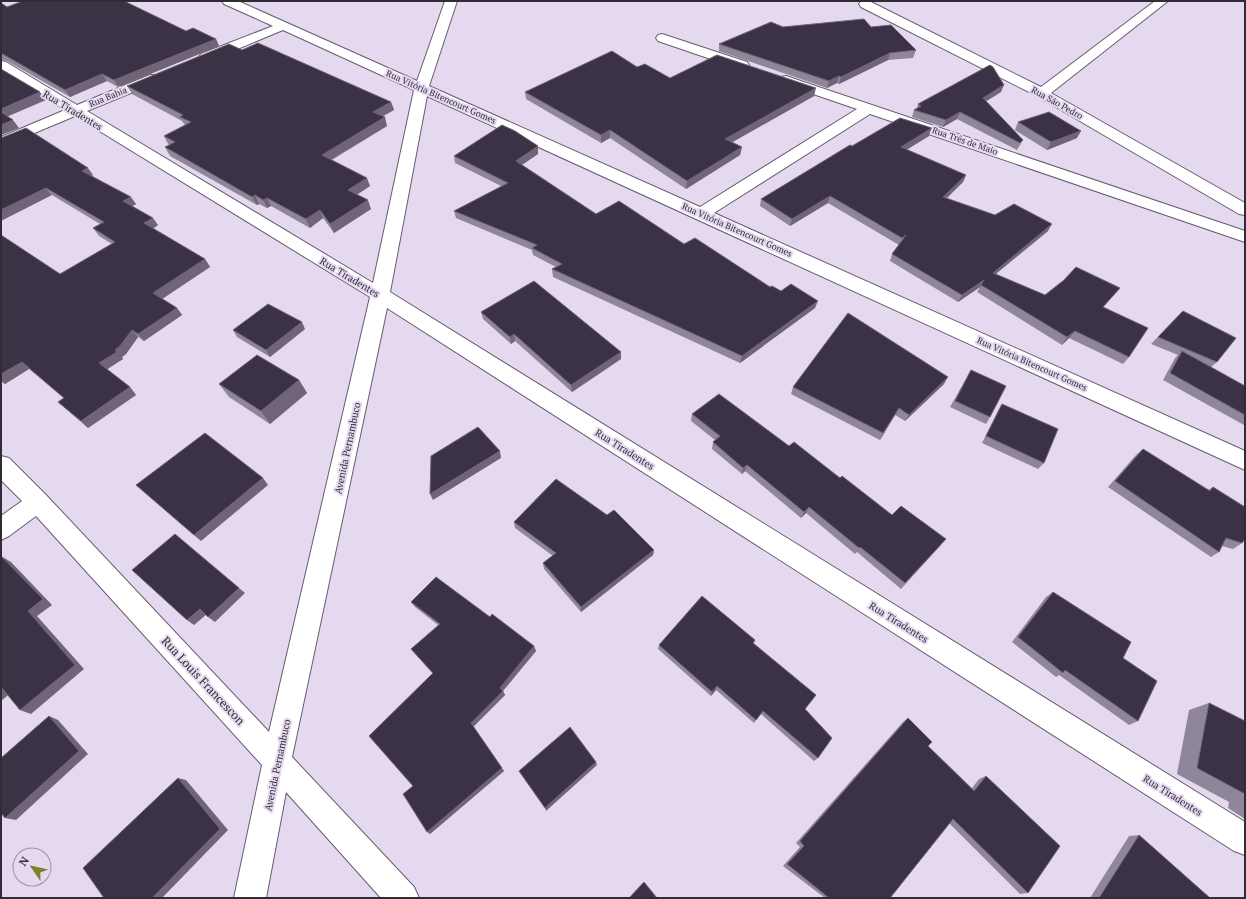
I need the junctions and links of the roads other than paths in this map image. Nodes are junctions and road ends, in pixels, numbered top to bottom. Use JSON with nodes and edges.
{"nodes":[{"id":1,"x":228,"y":1,"type":"edge"},
{"id":2,"x":451,"y":1,"type":"edge"},
{"id":3,"x":1162,"y":1,"type":"edge"},
{"id":4,"x":865,"y":4,"type":"dead end"},
{"id":5,"x":283,"y":26,"type":"junction"},
{"id":6,"x":662,"y":38,"type":"dead end"},
{"id":7,"x":197,"y":61,"type":"edge"},
{"id":8,"x":1,"y":66,"type":"edge"},
{"id":9,"x":759,"y":71,"type":"edge"},
{"id":10,"x":168,"y":73,"type":"edge"},
{"id":11,"x":773,"y":76,"type":"edge"},
{"id":12,"x":421,"y":88,"type":"junction"},
{"id":13,"x":1042,"y":93,"type":"junction"},
{"id":14,"x":869,"y":108,"type":"junction"},
{"id":15,"x":74,"y":111,"type":"junction"},
{"id":16,"x":1,"y":142,"type":"edge"},
{"id":17,"x":1245,"y":210,"type":"edge"},
{"id":18,"x":702,"y":214,"type":"junction"},
{"id":19,"x":1245,"y":238,"type":"edge"},
{"id":20,"x":380,"y":295,"type":"junction"},
{"id":21,"x":1245,"y":461,"type":"edge"},
{"id":22,"x":1,"y":465,"type":"edge"},
{"id":23,"x":38,"y":502,"type":"junction"},
{"id":24,"x":1,"y":529,"type":"edge"},
{"id":25,"x":277,"y":761,"type":"junction"},
{"id":26,"x":1245,"y":840,"type":"edge"},
{"id":27,"x":250,"y":898,"type":"edge"},
{"id":28,"x":404,"y":898,"type":"edge"}],
"edges":[{"from":1,"to":5,"type":"street","name":"Rua Vitória Bitencourt Gomes"},
{"from":2,"to":12,"type":"street","name":"Avenida Pernambuco"},
{"from":3,"to":13,"type":"street"},
{"from":4,"to":13,"type":"street","name":"Rua São Pedro"},
{"from":5,"to":7,"type":"street"},
{"from":5,"to":12,"type":"street","name":"Rua Vitória Bitencourt Gomes"},
{"from":6,"to":9,"type":"street"},
{"from":8,"to":15,"type":"street","name":"Rua Tiradentes"},
{"from":10,"to":15,"type":"street","name":"Rua Bahia"},
{"from":11,"to":14,"type":"street","name":"Rua Três de Maio"},
{"from":12,"to":18,"type":"street","name":"Rua Vitória Bitencourt Gomes"},
{"from":12,"to":20,"type":"street","name":"Avenida Pernambuco"},
{"from":13,"to":17,"type":"street","name":"Rua São Pedro"},
{"from":14,"to":18,"type":"street"},
{"from":14,"to":19,"type":"street","name":"Rua Três de Maio"},
{"from":15,"to":16,"type":"street","name":"Rua Bahia"},
{"from":15,"to":20,"type":"street","name":"Rua Tiradentes"},
{"from":18,"to":21,"type":"street","name":"Rua Vitória Bitencourt Gomes"},
{"from":20,"to":25,"type":"street","name":"Avenida Pernambuco"},
{"from":20,"to":26,"type":"street","name":"Rua Tiradentes"},
{"from":22,"to":23,"type":"street","name":"Rua Louis Francescon"},
{"from":23,"to":24,"type":"street"},
{"from":23,"to":25,"type":"street","name":"Rua Louis Francescon"},
{"from":25,"to":27,"type":"street","name":"Avenida Pernambuco"},
{"from":25,"to":28,"type":"street","name":"Rua Louis Francescon"}]}
